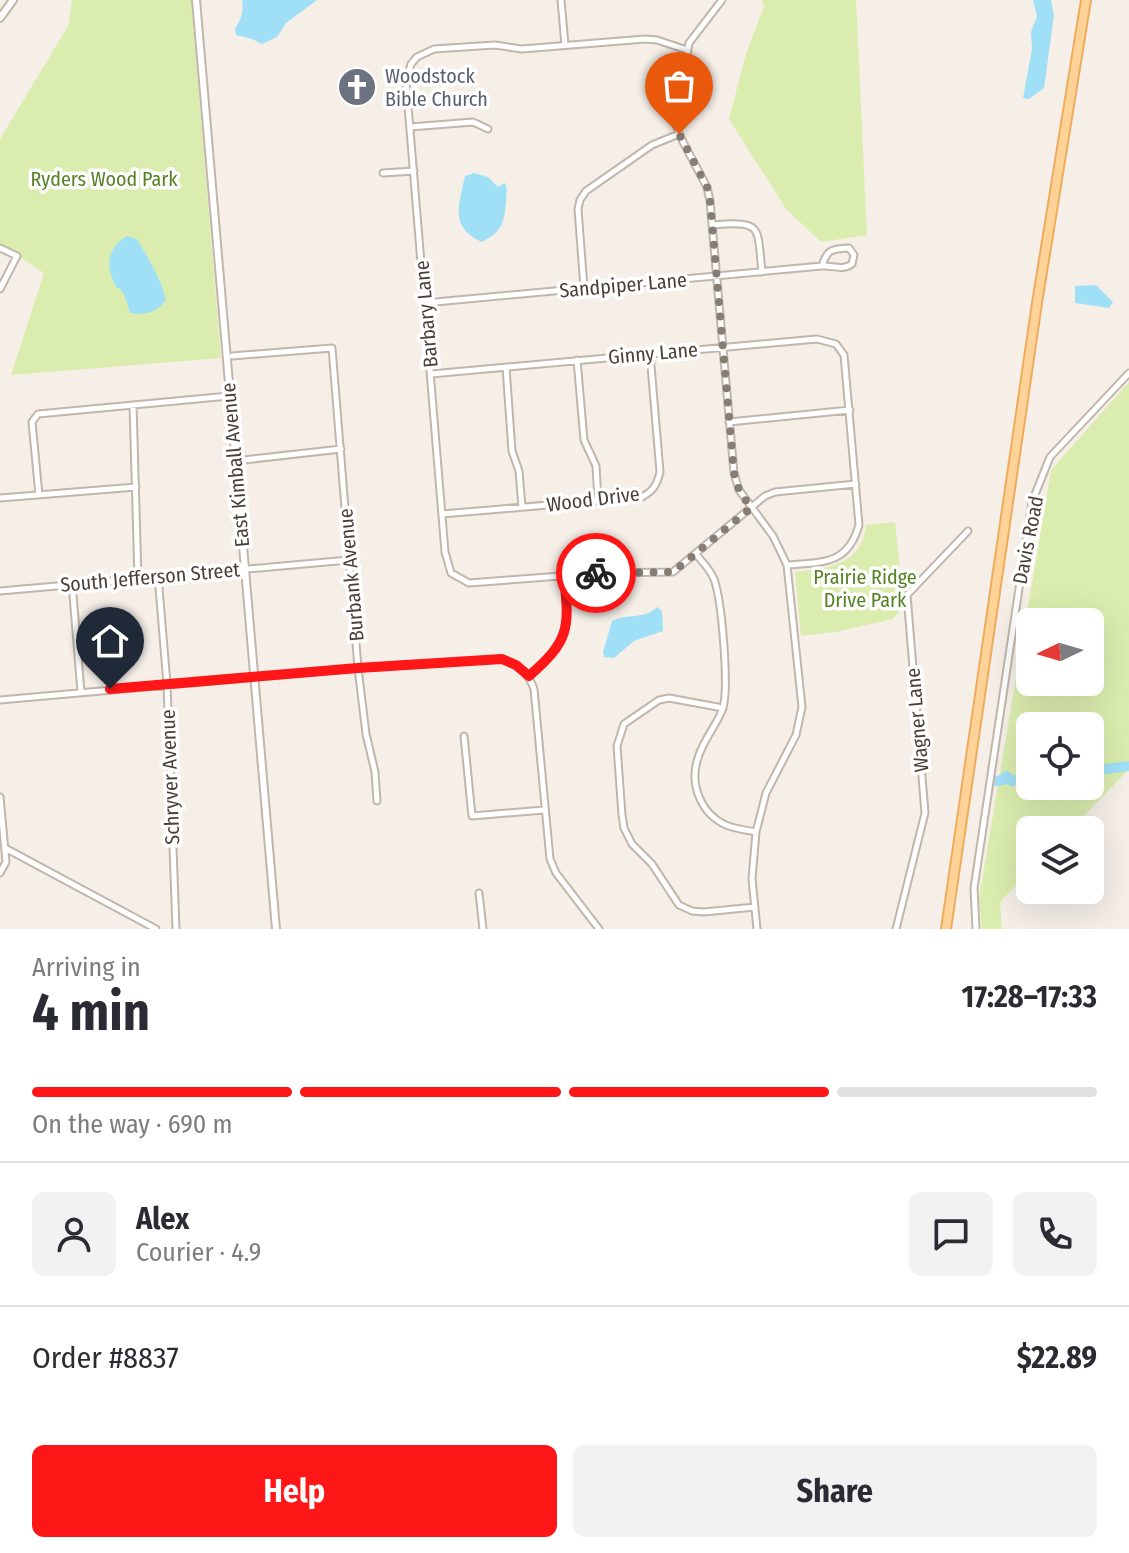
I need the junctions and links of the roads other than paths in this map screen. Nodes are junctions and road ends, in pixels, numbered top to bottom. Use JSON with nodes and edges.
{"nodes":[{"id":1,"x":13,"y":0,"type":"edge"},
{"id":2,"x":196,"y":0,"type":"edge"},
{"id":3,"x":561,"y":0,"type":"edge"},
{"id":4,"x":722,"y":0,"type":"edge"},
{"id":5,"x":1086,"y":0,"type":"edge"},
{"id":6,"x":0,"y":18,"type":"edge"},
{"id":7,"x":565,"y":45,"type":"junction"},
{"id":8,"x":687,"y":50,"type":"junction"},
{"id":9,"x":410,"y":127,"type":"junction"},
{"id":10,"x":488,"y":129,"type":"dead end"},
{"id":11,"x":679,"y":134,"type":"junction"},
{"id":12,"x":414,"y":171,"type":"junction"},
{"id":13,"x":383,"y":173,"type":"dead end"},
{"id":14,"x":712,"y":225,"type":"junction"},
{"id":15,"x":0,"y":248,"type":"edge"},
{"id":16,"x":822,"y":266,"type":"junction"},
{"id":17,"x":762,"y":272,"type":"junction"},
{"id":18,"x":716,"y":276,"type":"junction"},
{"id":19,"x":584,"y":288,"type":"junction"},
{"id":20,"x":0,"y":289,"type":"edge"},
{"id":21,"x":425,"y":303,"type":"junction"},
{"id":22,"x":722,"y":347,"type":"junction"},
{"id":23,"x":650,"y":354,"type":"junction"},
{"id":24,"x":232,"y":356,"type":"dead end"},
{"id":25,"x":577,"y":360,"type":"junction"},
{"id":26,"x":506,"y":367,"type":"junction"},
{"id":27,"x":1129,"y":373,"type":"edge"},
{"id":28,"x":431,"y":374,"type":"junction"},
{"id":29,"x":229,"y":396,"type":"junction"},
{"id":30,"x":133,"y":405,"type":"junction"},
{"id":31,"x":850,"y":410,"type":"junction"},
{"id":32,"x":729,"y":422,"type":"junction"},
{"id":33,"x":341,"y":449,"type":"junction"},
{"id":34,"x":235,"y":461,"type":"junction"},
{"id":35,"x":856,"y":484,"type":"junction"},
{"id":36,"x":136,"y":487,"type":"junction"},
{"id":37,"x":39,"y":495,"type":"junction"},
{"id":38,"x":0,"y":498,"type":"edge"},
{"id":39,"x":598,"y":501,"type":"junction"},
{"id":40,"x":522,"y":507,"type":"junction"},
{"id":41,"x":751,"y":508,"type":"junction"},
{"id":42,"x":442,"y":514,"type":"junction"},
{"id":43,"x":968,"y":531,"type":"dead end"},
{"id":44,"x":696,"y":554,"type":"junction"},
{"id":45,"x":349,"y":560,"type":"junction"},
{"id":46,"x":787,"y":565,"type":"junction"},
{"id":47,"x":244,"y":569,"type":"junction"},
{"id":48,"x":158,"y":576,"type":"junction"},
{"id":49,"x":564,"y":577,"type":"junction"},
{"id":50,"x":138,"y":578,"type":"junction"},
{"id":51,"x":72,"y":583,"type":"junction"},
{"id":52,"x":0,"y":591,"type":"edge"},
{"id":53,"x":358,"y":668,"type":"junction"},
{"id":54,"x":529,"y":676,"type":"junction"},
{"id":55,"x":253,"y":677,"type":"junction"},
{"id":56,"x":167,"y":684,"type":"junction"},
{"id":57,"x":81,"y":692,"type":"junction"},
{"id":58,"x":0,"y":700,"type":"edge"},
{"id":59,"x":723,"y":708,"type":"junction"},
{"id":60,"x":464,"y":736,"type":"dead end"},
{"id":61,"x":0,"y":797,"type":"edge"},
{"id":62,"x":377,"y":801,"type":"dead end"},
{"id":63,"x":544,"y":810,"type":"junction"},
{"id":64,"x":756,"y":832,"type":"junction"},
{"id":65,"x":5,"y":848,"type":"junction"},
{"id":66,"x":0,"y":873,"type":"edge"},
{"id":67,"x":479,"y":893,"type":"dead end"},
{"id":68,"x":755,"y":907,"type":"junction"},
{"id":69,"x":156,"y":929,"type":"edge"},
{"id":70,"x":176,"y":929,"type":"edge"},
{"id":71,"x":276,"y":929,"type":"edge"},
{"id":72,"x":483,"y":929,"type":"edge"},
{"id":73,"x":599,"y":929,"type":"edge"},
{"id":74,"x":757,"y":929,"type":"edge"},
{"id":75,"x":896,"y":929,"type":"edge"},
{"id":76,"x":946,"y":929,"type":"edge"},
{"id":77,"x":976,"y":929,"type":"edge"}],
"edges":[{"from":1,"to":6,"type":"street"},
{"from":2,"to":29,"type":"street","name":"East Kimball Avenue"},
{"from":3,"to":7,"type":"street"},
{"from":4,"to":8,"type":"street"},
{"from":5,"to":76,"type":"main road"},
{"from":7,"to":8,"type":"street"},
{"from":7,"to":9,"type":"street","name":"Barbary Lane"},
{"from":8,"to":11,"type":"street"},
{"from":9,"to":10,"type":"street"},
{"from":9,"to":12,"type":"street","name":"Barbary Lane"},
{"from":11,"to":14,"type":"street"},
{"from":11,"to":19,"type":"street"},
{"from":12,"to":13,"type":"street"},
{"from":12,"to":21,"type":"street","name":"Barbary Lane"},
{"from":14,"to":17,"type":"street"},
{"from":14,"to":18,"type":"street"},
{"from":15,"to":20,"type":"street"},
{"from":16,"to":16,"type":"street","name":"Sandpiper Lane"},
{"from":16,"to":17,"type":"street","name":"Sandpiper Lane"},
{"from":17,"to":18,"type":"street","name":"Sandpiper Lane"},
{"from":18,"to":19,"type":"street","name":"Sandpiper Lane"},
{"from":18,"to":22,"type":"street"},
{"from":19,"to":21,"type":"street","name":"Sandpiper Lane"},
{"from":21,"to":28,"type":"street","name":"Barbary Lane"},
{"from":22,"to":23,"type":"street","name":"Ginny Lane"},
{"from":22,"to":31,"type":"street","name":"Ginny Lane"},
{"from":22,"to":32,"type":"street"},
{"from":23,"to":25,"type":"street","name":"Ginny Lane"},
{"from":23,"to":39,"type":"street","name":"Wood Drive"},
{"from":24,"to":33,"type":"street","name":"Burbank Avenue"},
{"from":25,"to":26,"type":"street","name":"Ginny Lane"},
{"from":25,"to":39,"type":"street"},
{"from":26,"to":28,"type":"street","name":"Ginny Lane"},
{"from":26,"to":40,"type":"street"},
{"from":27,"to":77,"type":"street","name":"Davis Road"},
{"from":28,"to":42,"type":"street","name":"Barbary Lane"},
{"from":29,"to":30,"type":"street"},
{"from":29,"to":34,"type":"street","name":"East Kimball Avenue"},
{"from":30,"to":36,"type":"street"},
{"from":30,"to":37,"type":"street"},
{"from":31,"to":32,"type":"street"},
{"from":31,"to":35,"type":"street","name":"Ginny Lane"},
{"from":32,"to":41,"type":"street"},
{"from":33,"to":34,"type":"street"},
{"from":33,"to":45,"type":"street","name":"Burbank Avenue"},
{"from":34,"to":47,"type":"street","name":"East Kimball Avenue"},
{"from":35,"to":41,"type":"street"},
{"from":35,"to":46,"type":"street","name":"Ginny Lane"},
{"from":36,"to":37,"type":"street"},
{"from":36,"to":50,"type":"street"},
{"from":37,"to":38,"type":"street"},
{"from":39,"to":40,"type":"street","name":"Wood Drive"},
{"from":40,"to":42,"type":"street","name":"Wood Drive"},
{"from":41,"to":44,"type":"street"},
{"from":41,"to":46,"type":"street"},
{"from":42,"to":49,"type":"street","name":"Barbary Lane"},
{"from":43,"to":75,"type":"street","name":"Wagner Lane"},
{"from":44,"to":49,"type":"street"},
{"from":44,"to":59,"type":"street"},
{"from":45,"to":47,"type":"street","name":"South Jefferson Street"},
{"from":45,"to":53,"type":"street","name":"Burbank Avenue"},
{"from":46,"to":64,"type":"street"},
{"from":47,"to":48,"type":"street","name":"South Jefferson Street"},
{"from":47,"to":55,"type":"street","name":"East Kimball Avenue"},
{"from":48,"to":50,"type":"street","name":"South Jefferson Street"},
{"from":48,"to":56,"type":"street","name":"Schryver Avenue"},
{"from":49,"to":54,"type":"street"},
{"from":50,"to":51,"type":"street","name":"South Jefferson Street"},
{"from":51,"to":52,"type":"street","name":"South Jefferson Street"},
{"from":51,"to":57,"type":"street"},
{"from":53,"to":54,"type":"street"},
{"from":53,"to":55,"type":"street"},
{"from":53,"to":62,"type":"street","name":"Burbank Avenue"},
{"from":54,"to":63,"type":"street"},
{"from":55,"to":56,"type":"street"},
{"from":55,"to":71,"type":"street","name":"East Kimball Avenue"},
{"from":56,"to":57,"type":"street"},
{"from":56,"to":70,"type":"street","name":"Schryver Avenue"},
{"from":57,"to":58,"type":"street"},
{"from":59,"to":64,"type":"street"},
{"from":59,"to":68,"type":"street"},
{"from":60,"to":63,"type":"street"},
{"from":61,"to":65,"type":"street"},
{"from":63,"to":73,"type":"street"},
{"from":64,"to":68,"type":"street"},
{"from":65,"to":66,"type":"street"},
{"from":65,"to":69,"type":"street"},
{"from":67,"to":72,"type":"street"},
{"from":68,"to":74,"type":"street"}]}
